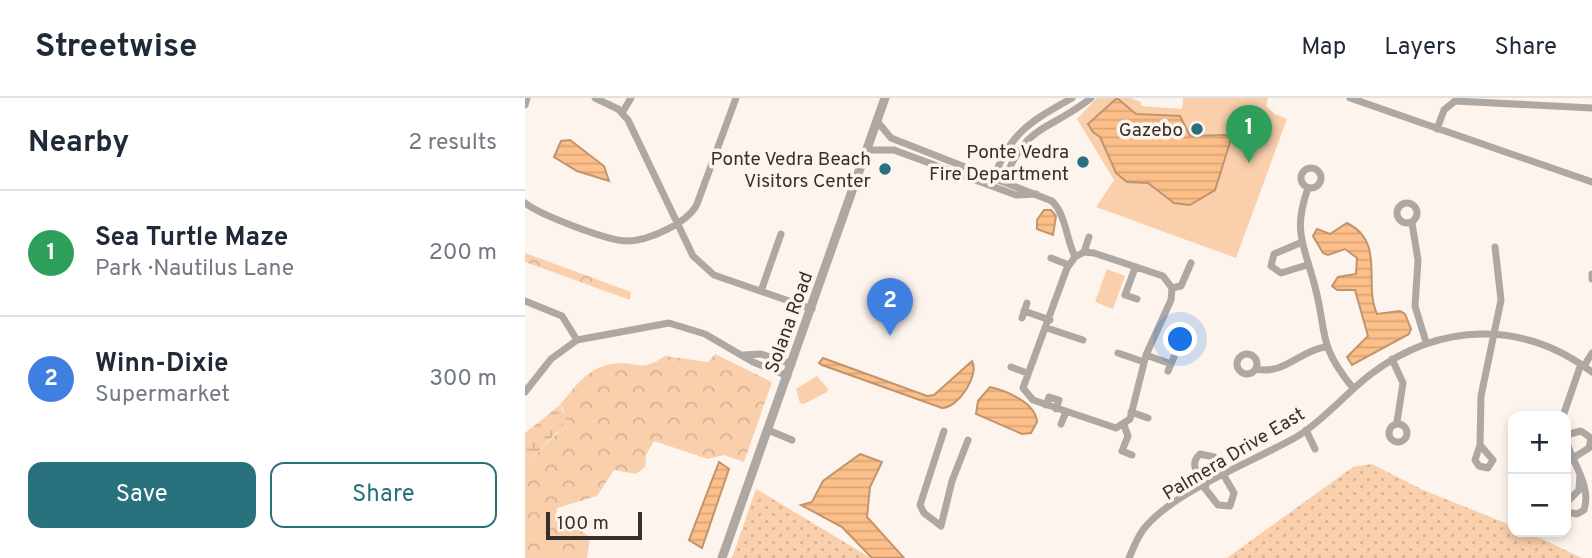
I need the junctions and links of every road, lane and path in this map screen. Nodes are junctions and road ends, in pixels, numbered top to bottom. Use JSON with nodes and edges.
{"nodes":[{"id":1,"x":527,"y":98,"type":"edge"},
{"id":2,"x":595,"y":98,"type":"edge"},
{"id":3,"x":631,"y":98,"type":"edge"},
{"id":4,"x":736,"y":98,"type":"edge"},
{"id":5,"x":885,"y":98,"type":"edge"},
{"id":6,"x":1072,"y":98,"type":"edge"},
{"id":7,"x":1091,"y":98,"type":"edge"},
{"id":8,"x":1350,"y":98,"type":"edge"},
{"id":9,"x":1062,"y":103,"type":"junction"},
{"id":10,"x":525,"y":105,"type":"edge"},
{"id":11,"x":1592,"y":108,"type":"edge"},
{"id":12,"x":622,"y":113,"type":"junction"},
{"id":13,"x":1068,"y":113,"type":"junction"},
{"id":14,"x":877,"y":121,"type":"junction"},
{"id":15,"x":1437,"y":129,"type":"junction"},
{"id":16,"x":866,"y":150,"type":"junction"},
{"id":17,"x":994,"y":176,"type":"junction"},
{"id":18,"x":1005,"y":180,"type":"junction"},
{"id":19,"x":1592,"y":182,"type":"edge"},
{"id":20,"x":991,"y":186,"type":"junction"},
{"id":21,"x":1308,"y":188,"type":"dead end"},
{"id":22,"x":1001,"y":190,"type":"junction"},
{"id":23,"x":1037,"y":194,"type":"junction"},
{"id":24,"x":525,"y":203,"type":"edge"},
{"id":25,"x":677,"y":223,"type":"junction"},
{"id":26,"x":1412,"y":223,"type":"dead end"},
{"id":27,"x":781,"y":234,"type":"dead end"},
{"id":28,"x":1089,"y":237,"type":"dead end"},
{"id":29,"x":1300,"y":243,"type":"junction"},
{"id":30,"x":1495,"y":247,"type":"dead end"},
{"id":31,"x":1084,"y":252,"type":"junction"},
{"id":32,"x":1075,"y":257,"type":"junction"},
{"id":33,"x":1051,"y":258,"type":"dead end"},
{"id":34,"x":1191,"y":263,"type":"dead end"},
{"id":35,"x":1307,"y":264,"type":"junction"},
{"id":36,"x":1069,"y":265,"type":"junction"},
{"id":37,"x":1135,"y":268,"type":"junction"},
{"id":38,"x":1172,"y":286,"type":"junction"},
{"id":39,"x":761,"y":291,"type":"junction"},
{"id":40,"x":1137,"y":299,"type":"dead end"},
{"id":41,"x":525,"y":301,"type":"edge"},
{"id":42,"x":812,"y":309,"type":"junction"},
{"id":43,"x":1025,"y":310,"type":"dead end"},
{"id":44,"x":1049,"y":324,"type":"junction"},
{"id":45,"x":1496,"y":333,"type":"junction"},
{"id":46,"x":577,"y":340,"type":"junction"},
{"id":47,"x":1083,"y":340,"type":"dead end"},
{"id":48,"x":1426,"y":342,"type":"junction"},
{"id":49,"x":1325,"y":347,"type":"junction"},
{"id":50,"x":1118,"y":353,"type":"dead end"},
{"id":51,"x":1592,"y":353,"type":"edge"},
{"id":52,"x":743,"y":355,"type":"junction"},
{"id":53,"x":1145,"y":358,"type":"junction"},
{"id":54,"x":1392,"y":359,"type":"junction"},
{"id":55,"x":792,"y":364,"type":"junction"},
{"id":56,"x":1171,"y":364,"type":"dead end"},
{"id":57,"x":1583,"y":365,"type":"junction"},
{"id":58,"x":1011,"y":367,"type":"dead end"},
{"id":59,"x":1256,"y":369,"type":"dead end"},
{"id":60,"x":1592,"y":372,"type":"edge"},
{"id":61,"x":1027,"y":373,"type":"junction"},
{"id":62,"x":788,"y":376,"type":"junction"},
{"id":63,"x":1353,"y":388,"type":"junction"},
{"id":64,"x":525,"y":392,"type":"edge"},
{"id":65,"x":1565,"y":411,"type":"edge"},
{"id":66,"x":1066,"y":412,"type":"junction"},
{"id":67,"x":1097,"y":412,"type":"dead end"},
{"id":68,"x":1131,"y":412,"type":"junction"},
{"id":69,"x":1147,"y":418,"type":"dead end"},
{"id":70,"x":1093,"y":422,"type":"junction"},
{"id":71,"x":1397,"y":422,"type":"dead end"},
{"id":72,"x":1061,"y":424,"type":"dead end"},
{"id":73,"x":1124,"y":425,"type":"junction"},
{"id":74,"x":1105,"y":427,"type":"junction"},
{"id":75,"x":768,"y":430,"type":"junction"},
{"id":76,"x":1306,"y":430,"type":"junction"},
{"id":77,"x":944,"y":431,"type":"dead end"},
{"id":78,"x":1100,"y":436,"type":"dead end"},
{"id":79,"x":1571,"y":436,"type":"edge"},
{"id":80,"x":792,"y":440,"type":"dead end"},
{"id":81,"x":968,"y":440,"type":"dead end"},
{"id":82,"x":1480,"y":445,"type":"dead end"},
{"id":83,"x":1315,"y":449,"type":"dead end"},
{"id":84,"x":1571,"y":452,"type":"edge"},
{"id":85,"x":1132,"y":455,"type":"dead end"},
{"id":86,"x":1573,"y":458,"type":"junction"},
{"id":87,"x":1224,"y":474,"type":"junction"},
{"id":88,"x":1580,"y":474,"type":"junction"},
{"id":89,"x":1204,"y":486,"type":"junction"},
{"id":90,"x":1571,"y":498,"type":"edge"},
{"id":91,"x":1571,"y":513,"type":"edge"},
{"id":92,"x":722,"y":558,"type":"edge"},
{"id":93,"x":1129,"y":558,"type":"edge"}],
"edges":[{"from":1,"to":10,"type":"street"},
{"from":2,"to":12,"type":"street"},
{"from":3,"to":12,"type":"street"},
{"from":4,"to":25,"type":"street"},
{"from":5,"to":14,"type":"street","name":"Solana Road"},
{"from":6,"to":9,"type":"street"},
{"from":7,"to":13,"type":"street"},
{"from":8,"to":15,"type":"street"},
{"from":9,"to":13,"type":"street"},
{"from":9,"to":17,"type":"street"},
{"from":11,"to":15,"type":"street"},
{"from":12,"to":25,"type":"street"},
{"from":13,"to":18,"type":"street"},
{"from":14,"to":16,"type":"street","name":"Solana Road"},
{"from":14,"to":17,"type":"street"},
{"from":15,"to":19,"type":"street"},
{"from":16,"to":20,"type":"street"},
{"from":16,"to":42,"type":"street","name":"Solana Road"},
{"from":17,"to":18,"type":"street"},
{"from":17,"to":20,"type":"street"},
{"from":18,"to":22,"type":"street"},
{"from":18,"to":23,"type":"street"},
{"from":20,"to":22,"type":"street"},
{"from":21,"to":29,"type":"street"},
{"from":22,"to":23,"type":"street"},
{"from":23,"to":32,"type":"street"},
{"from":24,"to":25,"type":"street"},
{"from":25,"to":39,"type":"street"},
{"from":26,"to":48,"type":"street"},
{"from":27,"to":39,"type":"street"},
{"from":28,"to":31,"type":"street"},
{"from":29,"to":35,"type":"street"},
{"from":29,"to":35,"type":"street"},
{"from":30,"to":45,"type":"street"},
{"from":31,"to":32,"type":"street"},
{"from":31,"to":37,"type":"street"},
{"from":32,"to":36,"type":"street"},
{"from":33,"to":36,"type":"street"},
{"from":34,"to":38,"type":"street"},
{"from":35,"to":49,"type":"street"},
{"from":36,"to":44,"type":"street"},
{"from":37,"to":38,"type":"street"},
{"from":37,"to":40,"type":"street"},
{"from":38,"to":53,"type":"street"},
{"from":39,"to":42,"type":"street"},
{"from":41,"to":46,"type":"street"},
{"from":42,"to":55,"type":"street","name":"Solana Road"},
{"from":43,"to":44,"type":"street"},
{"from":44,"to":47,"type":"street"},
{"from":44,"to":61,"type":"street"},
{"from":45,"to":48,"type":"street","name":"Palmera Drive East"},
{"from":45,"to":57,"type":"street","name":"Palmera Drive East"},
{"from":45,"to":82,"type":"street"},
{"from":46,"to":52,"type":"street"},
{"from":46,"to":64,"type":"street"},
{"from":48,"to":54,"type":"street","name":"Palmera Drive East"},
{"from":49,"to":59,"type":"street"},
{"from":49,"to":63,"type":"street"},
{"from":50,"to":53,"type":"street"},
{"from":51,"to":57,"type":"street"},
{"from":52,"to":55,"type":"street"},
{"from":52,"to":62,"type":"street"},
{"from":53,"to":56,"type":"street"},
{"from":53,"to":68,"type":"street"},
{"from":54,"to":63,"type":"street","name":"Palmera Drive East"},
{"from":54,"to":71,"type":"street"},
{"from":55,"to":62,"type":"street","name":"Solana Road"},
{"from":57,"to":60,"type":"street","name":"Palmera Drive East"},
{"from":57,"to":65,"type":"street"},
{"from":58,"to":61,"type":"street"},
{"from":61,"to":66,"type":"street"},
{"from":62,"to":75,"type":"street","name":"Solana Road"},
{"from":63,"to":76,"type":"street","name":"Palmera Drive East"},
{"from":66,"to":70,"type":"street"},
{"from":66,"to":72,"type":"street"},
{"from":67,"to":70,"type":"street"},
{"from":68,"to":69,"type":"street"},
{"from":68,"to":73,"type":"street"},
{"from":70,"to":74,"type":"street"},
{"from":73,"to":74,"type":"street"},
{"from":73,"to":85,"type":"street"},
{"from":74,"to":78,"type":"street"},
{"from":75,"to":80,"type":"street"},
{"from":75,"to":92,"type":"street","name":"Solana Road"},
{"from":76,"to":83,"type":"street"},
{"from":76,"to":87,"type":"street","name":"Palmera Drive East"},
{"from":77,"to":81,"type":"street"},
{"from":79,"to":86,"type":"street"},
{"from":84,"to":86,"type":"street"},
{"from":86,"to":88,"type":"street"},
{"from":87,"to":89,"type":"street","name":"Palmera Drive East"},
{"from":87,"to":89,"type":"street"},
{"from":87,"to":89,"type":"street"},
{"from":88,"to":90,"type":"street"},
{"from":88,"to":91,"type":"street"},
{"from":89,"to":93,"type":"street","name":"Palmera Drive East"}]}
